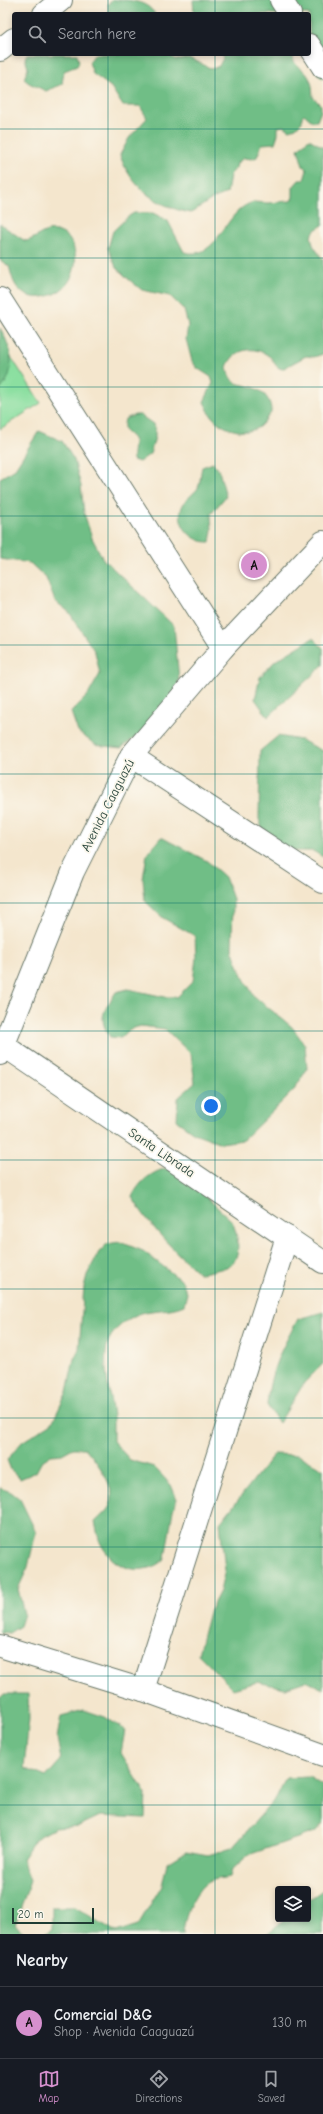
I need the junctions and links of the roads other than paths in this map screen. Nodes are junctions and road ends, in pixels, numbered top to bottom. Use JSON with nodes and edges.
{"nodes":[{"id":1,"x":61,"y":0,"type":"edge"},
{"id":2,"x":281,"y":0,"type":"edge"},
{"id":3,"x":46,"y":12,"type":"edge"},
{"id":4,"x":289,"y":12,"type":"edge"},
{"id":5,"x":12,"y":41,"type":"edge"},
{"id":6,"x":311,"y":48,"type":"edge"},
{"id":7,"x":0,"y":50,"type":"edge"},
{"id":8,"x":323,"y":67,"type":"edge"},
{"id":9,"x":0,"y":299,"type":"edge"},
{"id":10,"x":323,"y":542,"type":"edge"},
{"id":11,"x":223,"y":648,"type":"junction"},
{"id":12,"x":131,"y":756,"type":"junction"},
{"id":13,"x":323,"y":882,"type":"edge"},
{"id":14,"x":1,"y":1047,"type":"edge"},
{"id":15,"x":287,"y":1237,"type":"junction"},
{"id":16,"x":323,"y":1262,"type":"edge"},
{"id":17,"x":0,"y":1646,"type":"edge"},
{"id":18,"x":143,"y":1690,"type":"junction"},
{"id":19,"x":323,"y":1755,"type":"edge"}],
"edges":[{"from":1,"to":3,"type":"street"},
{"from":2,"to":4,"type":"street"},
{"from":5,"to":7,"type":"street"},
{"from":6,"to":8,"type":"street"},
{"from":9,"to":11,"type":"street"},
{"from":10,"to":11,"type":"street","name":"Avenida Caaguazú"},
{"from":11,"to":12,"type":"street","name":"Avenida Caaguazú"},
{"from":12,"to":13,"type":"street"},
{"from":12,"to":14,"type":"street","name":"Avenida Caaguazú"},
{"from":14,"to":15,"type":"street","name":"Santa Librada"},
{"from":15,"to":16,"type":"street","name":"Santa Librada"},
{"from":15,"to":18,"type":"street"},
{"from":17,"to":18,"type":"street"},
{"from":18,"to":19,"type":"street"}]}
